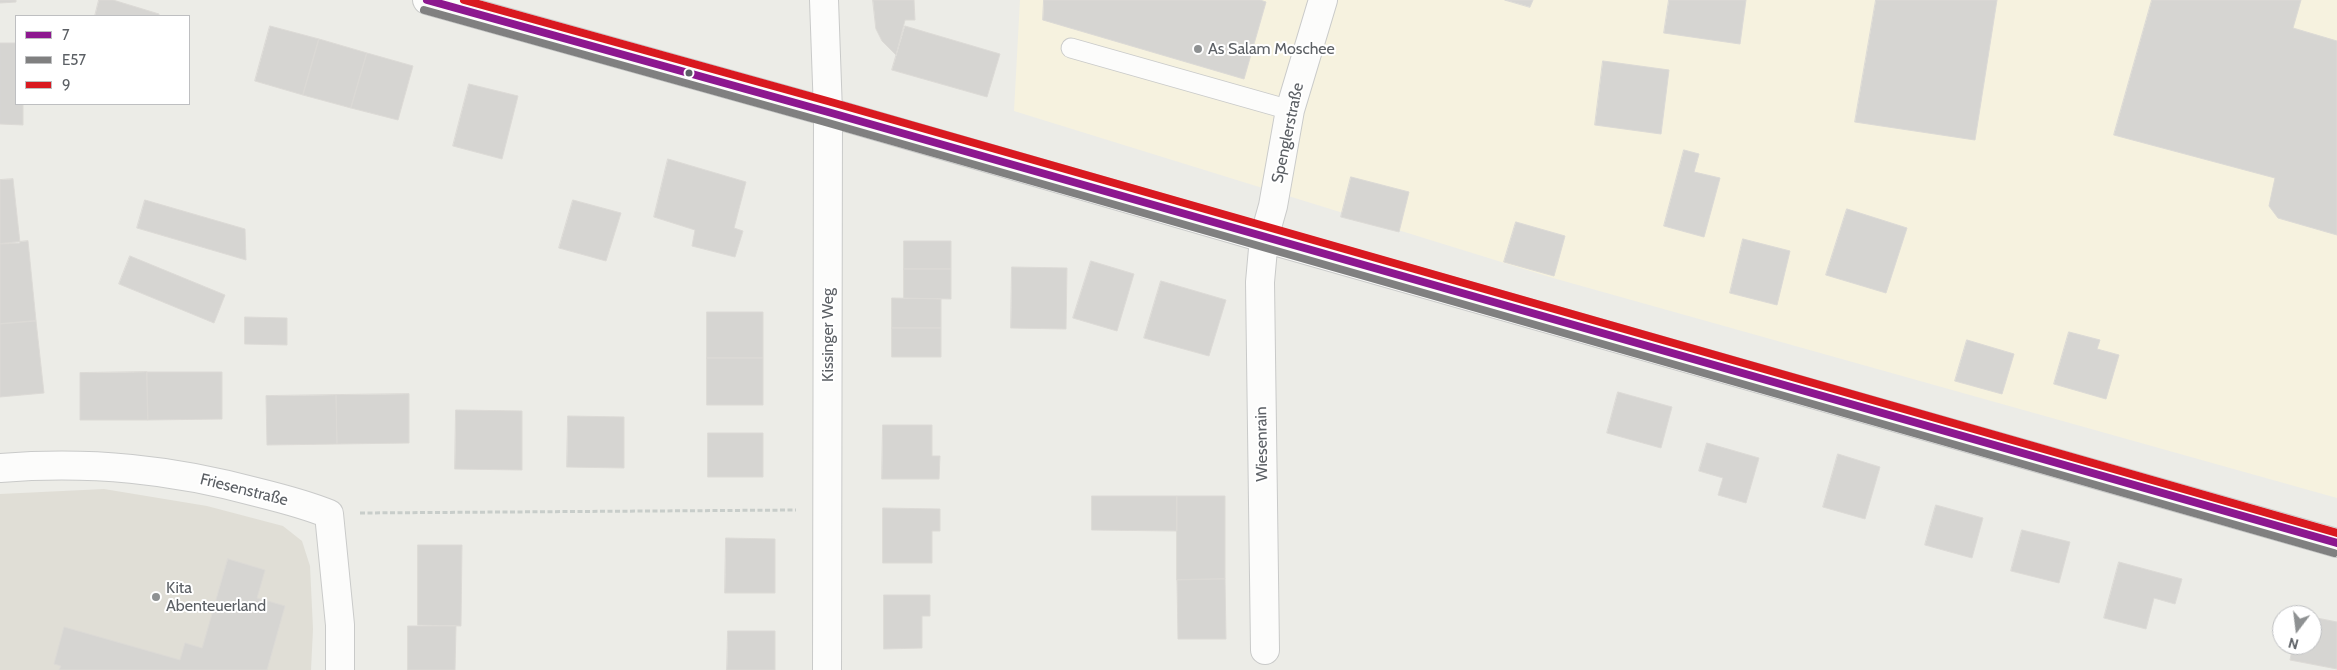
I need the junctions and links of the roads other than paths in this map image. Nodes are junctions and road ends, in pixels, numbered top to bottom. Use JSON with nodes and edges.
{"nodes":[{"id":1,"x":427,"y":0,"type":"edge"},
{"id":2,"x":824,"y":0,"type":"edge"},
{"id":3,"x":1323,"y":0,"type":"edge"},
{"id":4,"x":1071,"y":48,"type":"dead end"},
{"id":5,"x":1290,"y":110,"type":"junction"},
{"id":6,"x":828,"y":112,"type":"junction"},
{"id":7,"x":1264,"y":238,"type":"junction"},
{"id":8,"x":0,"y":468,"type":"edge"},
{"id":9,"x":2337,"y":543,"type":"edge"},
{"id":10,"x":1265,"y":650,"type":"dead end"},
{"id":11,"x":340,"y":670,"type":"edge"},
{"id":12,"x":827,"y":670,"type":"edge"}],
"edges":[{"from":1,"to":6,"type":"street"},
{"from":2,"to":6,"type":"street","name":"Kissinger Weg"},
{"from":3,"to":5,"type":"street","name":"Spenglerstraße"},
{"from":4,"to":5,"type":"lane"},
{"from":5,"to":7,"type":"street","name":"Spenglerstraße"},
{"from":6,"to":7,"type":"street"},
{"from":6,"to":12,"type":"street","name":"Kissinger Weg"},
{"from":7,"to":9,"type":"street"},
{"from":7,"to":10,"type":"street","name":"Wiesenrain"},
{"from":8,"to":11,"type":"street","name":"Friesenstraße"}]}
